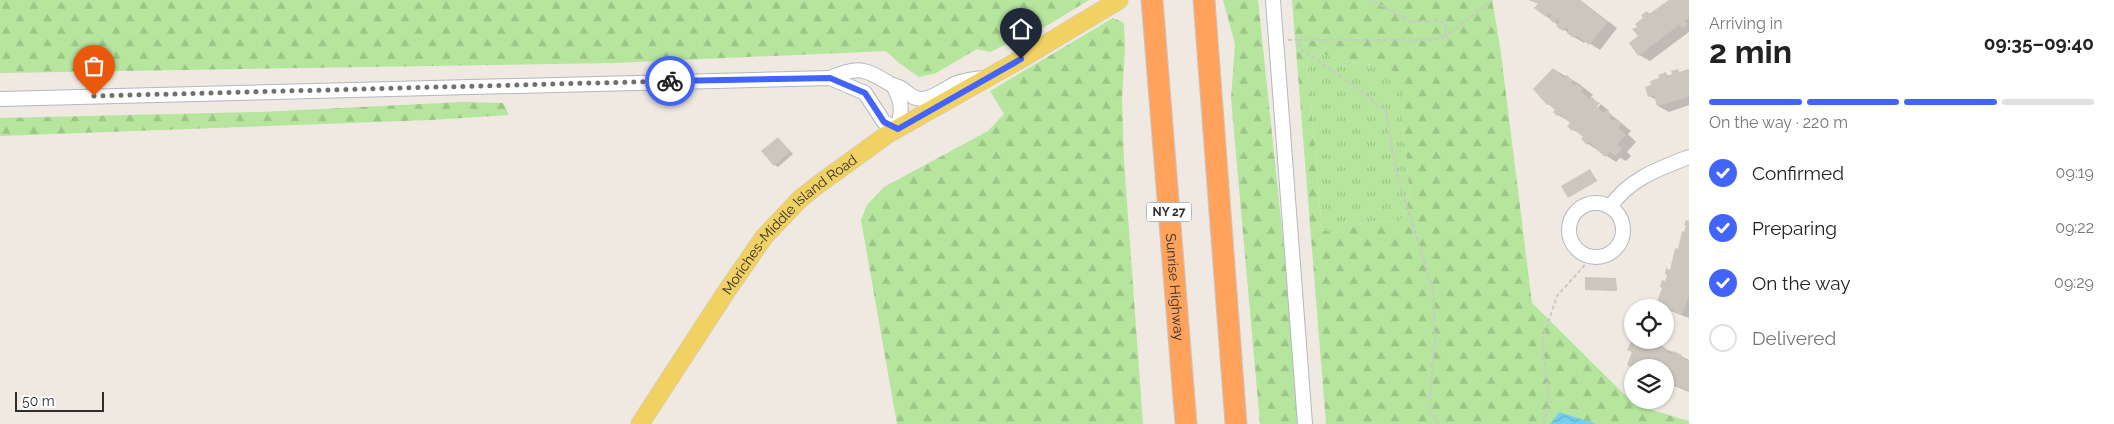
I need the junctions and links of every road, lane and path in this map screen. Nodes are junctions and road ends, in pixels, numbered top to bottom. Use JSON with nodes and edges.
{"nodes":[{"id":1,"x":1120,"y":0,"type":"edge"},
{"id":2,"x":1152,"y":0,"type":"edge"},
{"id":3,"x":1204,"y":0,"type":"edge"},
{"id":4,"x":1273,"y":0,"type":"edge"},
{"id":5,"x":1371,"y":0,"type":"edge"},
{"id":6,"x":1492,"y":0,"type":"edge"},
{"id":7,"x":1445,"y":37,"type":"junction"},
{"id":8,"x":1276,"y":40,"type":"junction"},
{"id":9,"x":1297,"y":40,"type":"junction"},
{"id":10,"x":990,"y":76,"type":"junction"},
{"id":11,"x":830,"y":78,"type":"junction"},
{"id":12,"x":893,"y":86,"type":"junction"},
{"id":13,"x":0,"y":99,"type":"edge"},
{"id":14,"x":898,"y":129,"type":"junction"},
{"id":15,"x":1689,"y":157,"type":"edge"},
{"id":16,"x":1610,"y":207,"type":"junction"},
{"id":17,"x":1592,"y":257,"type":"junction"},
{"id":18,"x":640,"y":424,"type":"edge"},
{"id":19,"x":1186,"y":424,"type":"edge"},
{"id":20,"x":1236,"y":424,"type":"edge"},
{"id":21,"x":1305,"y":424,"type":"edge"},
{"id":22,"x":1439,"y":424,"type":"edge"},
{"id":23,"x":1544,"y":424,"type":"edge"}],
"edges":[{"from":1,"to":10,"type":"main road","name":"Moriches-Middle Island Road"},
{"from":2,"to":19,"type":"highway","name":"Sunrise Highway","number":"NY 27"},
{"from":3,"to":20,"type":"highway"},
{"from":4,"to":8,"type":"street"},
{"from":5,"to":7,"type":"path"},
{"from":6,"to":7,"type":"path"},
{"from":7,"to":9,"type":"path"},
{"from":8,"to":9,"type":"path"},
{"from":8,"to":21,"type":"street"},
{"from":9,"to":22,"type":"path"},
{"from":10,"to":12,"type":"street"},
{"from":10,"to":14,"type":"main road","name":"Moriches-Middle Island Road"},
{"from":11,"to":12,"type":"street"},
{"from":11,"to":13,"type":"street"},
{"from":11,"to":14,"type":"street"},
{"from":12,"to":14,"type":"street"},
{"from":14,"to":18,"type":"main road","name":"Moriches-Middle Island Road"},
{"from":15,"to":16,"type":"street"},
{"from":16,"to":17,"type":"street"},
{"from":16,"to":17,"type":"street"},
{"from":17,"to":23,"type":"path"}]}
